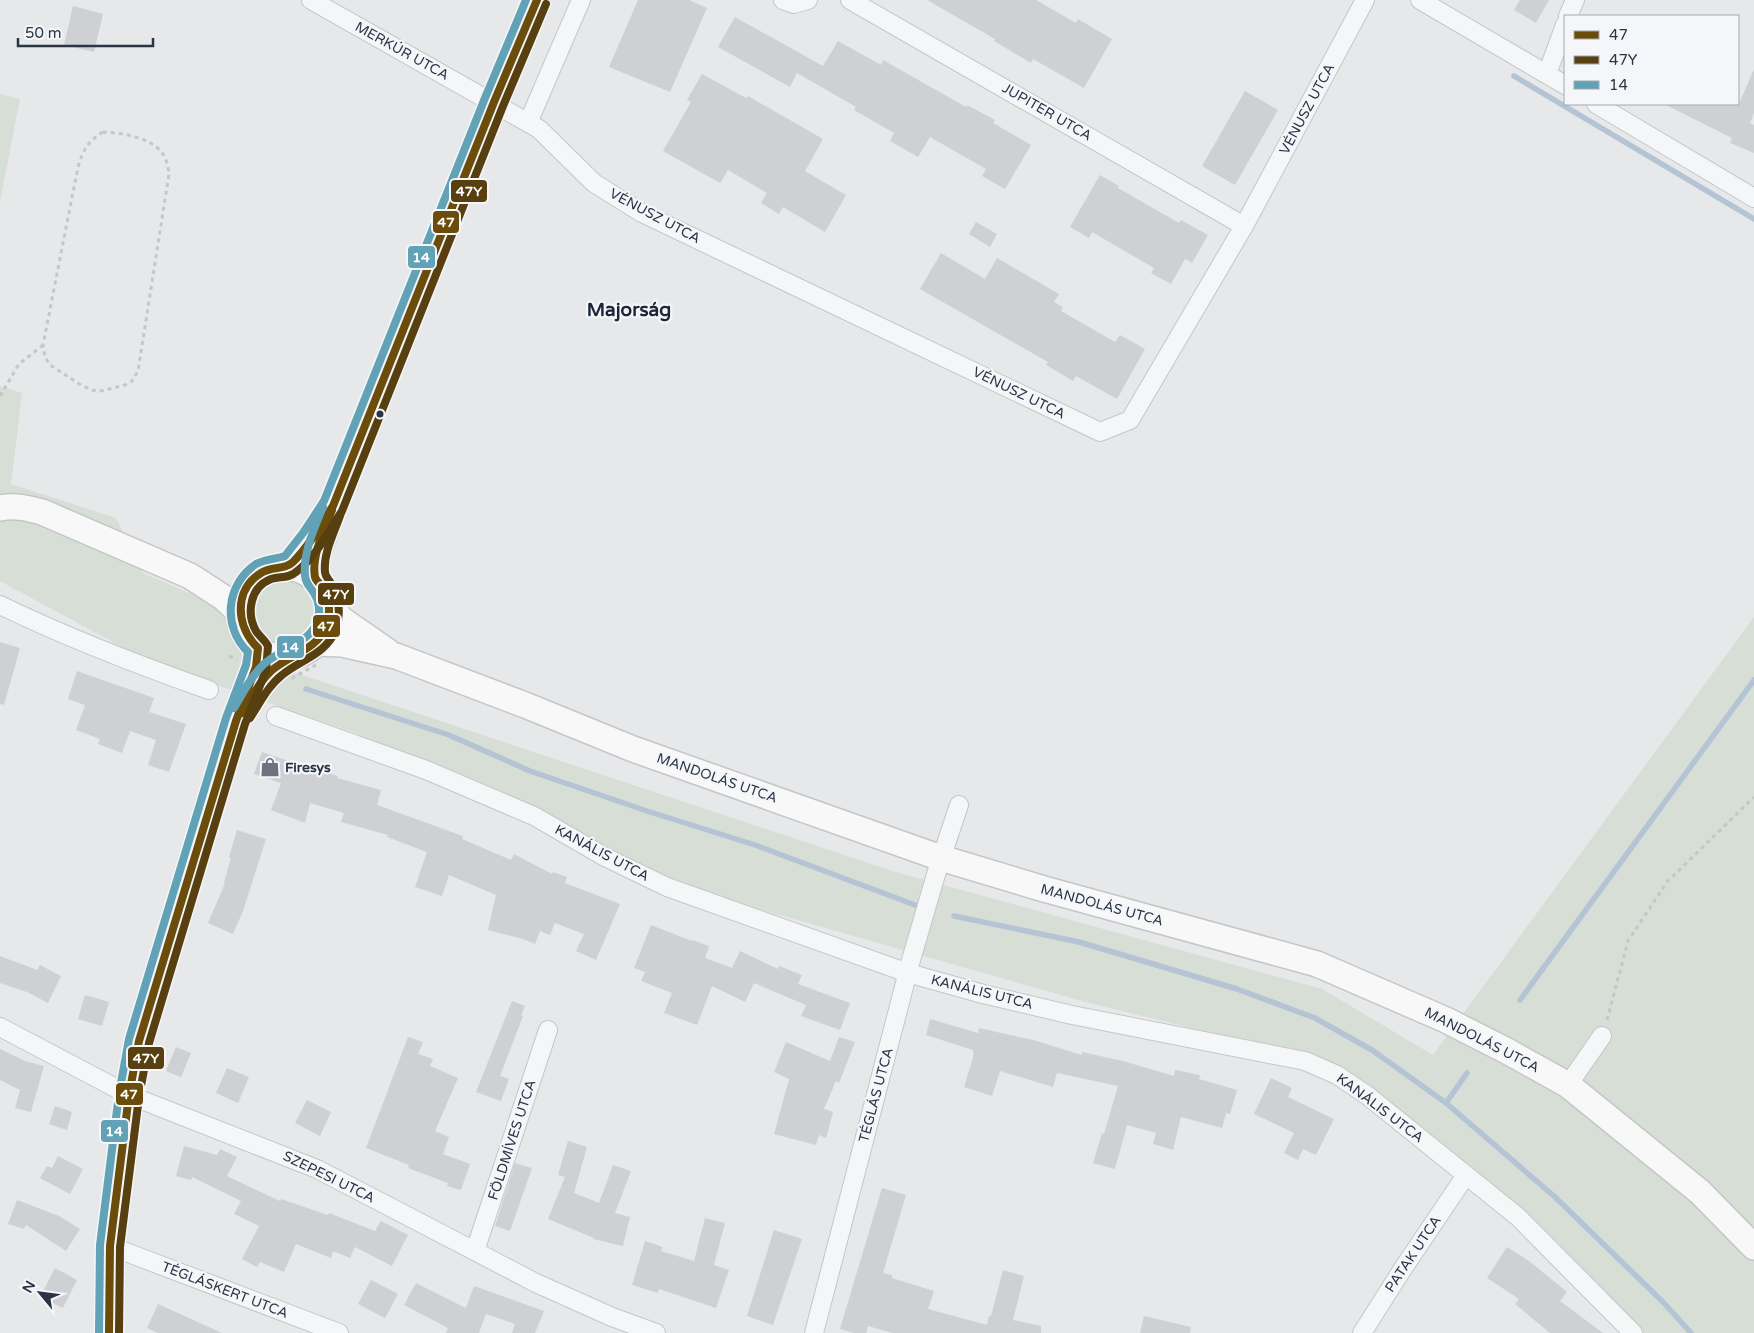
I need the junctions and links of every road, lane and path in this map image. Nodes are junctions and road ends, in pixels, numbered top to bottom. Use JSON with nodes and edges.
{"nodes":[{"id":1,"x":311,"y":0,"type":"edge"},
{"id":2,"x":537,"y":0,"type":"edge"},
{"id":3,"x":581,"y":0,"type":"edge"},
{"id":4,"x":783,"y":0,"type":"edge"},
{"id":5,"x":808,"y":0,"type":"edge"},
{"id":6,"x":850,"y":0,"type":"edge"},
{"id":7,"x":1366,"y":0,"type":"edge"},
{"id":8,"x":1420,"y":0,"type":"edge"},
{"id":9,"x":1574,"y":0,"type":"edge"},
{"id":10,"x":1568,"y":15,"type":"edge"},
{"id":11,"x":1564,"y":28,"type":"edge"},
{"id":12,"x":1547,"y":74,"type":"junction"},
{"id":13,"x":1564,"y":84,"type":"edge"},
{"id":14,"x":494,"y":102,"type":"junction"},
{"id":15,"x":1598,"y":105,"type":"edge"},
{"id":16,"x":528,"y":123,"type":"junction"},
{"id":17,"x":1754,"y":198,"type":"edge"},
{"id":18,"x":1244,"y":226,"type":"junction"},
{"id":19,"x":43,"y":345,"type":"junction"},
{"id":20,"x":0,"y":396,"type":"edge"},
{"id":21,"x":333,"y":506,"type":"junction"},
{"id":22,"x":0,"y":508,"type":"edge"},
{"id":23,"x":287,"y":567,"type":"junction"},
{"id":24,"x":190,"y":576,"type":"junction"},
{"id":25,"x":315,"y":578,"type":"junction"},
{"id":26,"x":254,"y":579,"type":"junction"},
{"id":27,"x":329,"y":604,"type":"junction"},
{"id":28,"x":0,"y":605,"type":"edge"},
{"id":29,"x":240,"y":612,"type":"junction"},
{"id":30,"x":316,"y":643,"type":"junction"},
{"id":31,"x":258,"y":648,"type":"junction"},
{"id":32,"x":291,"y":656,"type":"junction"},
{"id":33,"x":396,"y":656,"type":"junction"},
{"id":34,"x":209,"y":690,"type":"dead end"},
{"id":35,"x":276,"y":716,"type":"dead end"},
{"id":36,"x":236,"y":721,"type":"junction"},
{"id":37,"x":1754,"y":797,"type":"edge"},
{"id":38,"x":959,"y":805,"type":"dead end"},
{"id":39,"x":941,"y":858,"type":"junction"},
{"id":40,"x":908,"y":973,"type":"junction"},
{"id":41,"x":0,"y":1027,"type":"edge"},
{"id":42,"x":548,"y":1030,"type":"dead end"},
{"id":43,"x":1602,"y":1036,"type":"joint"},
{"id":44,"x":1568,"y":1085,"type":"junction"},
{"id":45,"x":129,"y":1096,"type":"junction"},
{"id":46,"x":1466,"y":1175,"type":"junction"},
{"id":47,"x":110,"y":1246,"type":"junction"},
{"id":48,"x":1754,"y":1247,"type":"edge"},
{"id":49,"x":475,"y":1251,"type":"junction"},
{"id":50,"x":109,"y":1333,"type":"edge"},
{"id":51,"x":339,"y":1333,"type":"edge"},
{"id":52,"x":656,"y":1333,"type":"edge"},
{"id":53,"x":814,"y":1333,"type":"edge"},
{"id":54,"x":1362,"y":1333,"type":"edge"},
{"id":55,"x":1633,"y":1333,"type":"edge"}],
"edges":[{"from":1,"to":14,"type":"street","name":"MERKÚR UTCA"},
{"from":2,"to":14,"type":"street"},
{"from":3,"to":16,"type":"street"},
{"from":4,"to":5,"type":"street"},
{"from":6,"to":18,"type":"street","name":"JUPITER UTCA"},
{"from":7,"to":18,"type":"street","name":"VÉNUSZ UTCA"},
{"from":8,"to":12,"type":"street"},
{"from":9,"to":10,"type":"street"},
{"from":11,"to":12,"type":"street"},
{"from":12,"to":13,"type":"street"},
{"from":14,"to":16,"type":"street","name":"VÉNUSZ UTCA"},
{"from":14,"to":21,"type":"street"},
{"from":15,"to":17,"type":"street"},
{"from":16,"to":18,"type":"street","name":"VÉNUSZ UTCA"},
{"from":19,"to":19,"type":"path"},
{"from":19,"to":20,"type":"path"},
{"from":21,"to":23,"type":"street"},
{"from":21,"to":25,"type":"street"},
{"from":22,"to":24,"type":"street"},
{"from":23,"to":25,"type":"street"},
{"from":23,"to":26,"type":"street"},
{"from":24,"to":26,"type":"street"},
{"from":24,"to":29,"type":"street"},
{"from":25,"to":27,"type":"street"},
{"from":26,"to":29,"type":"street"},
{"from":27,"to":30,"type":"street"},
{"from":27,"to":33,"type":"street","name":"MANDOLÁS UTCA"},
{"from":28,"to":34,"type":"street"},
{"from":29,"to":31,"type":"street"},
{"from":30,"to":32,"type":"street"},
{"from":30,"to":33,"type":"street","name":"MANDOLÁS UTCA"},
{"from":31,"to":32,"type":"street"},
{"from":31,"to":36,"type":"street"},
{"from":32,"to":36,"type":"street"},
{"from":33,"to":39,"type":"street","name":"MANDOLÁS UTCA"},
{"from":35,"to":40,"type":"street","name":"KANÁLIS UTCA"},
{"from":36,"to":45,"type":"street"},
{"from":37,"to":43,"type":"path"},
{"from":38,"to":39,"type":"street","name":"TÉGLÁS UTCA"},
{"from":39,"to":40,"type":"street","name":"TÉGLÁS UTCA"},
{"from":39,"to":44,"type":"street","name":"MANDOLÁS UTCA"},
{"from":40,"to":46,"type":"street","name":"KANÁLIS UTCA"},
{"from":40,"to":53,"type":"street","name":"TÉGLÁS UTCA"},
{"from":41,"to":45,"type":"street","name":"SZEPESI UTCA"},
{"from":42,"to":49,"type":"street","name":"FÖLDMÍVES UTCA"},
{"from":43,"to":44,"type":"street"},
{"from":44,"to":48,"type":"street","name":"MANDOLÁS UTCA"},
{"from":45,"to":47,"type":"street"},
{"from":45,"to":49,"type":"street","name":"SZEPESI UTCA"},
{"from":46,"to":54,"type":"street","name":"PATAK UTCA"},
{"from":46,"to":55,"type":"street","name":"KANÁLIS UTCA"},
{"from":47,"to":50,"type":"street"},
{"from":47,"to":51,"type":"street","name":"TÉGLÁSKERT UTCA"},
{"from":49,"to":52,"type":"street","name":"SZEPESI UTCA"}]}
